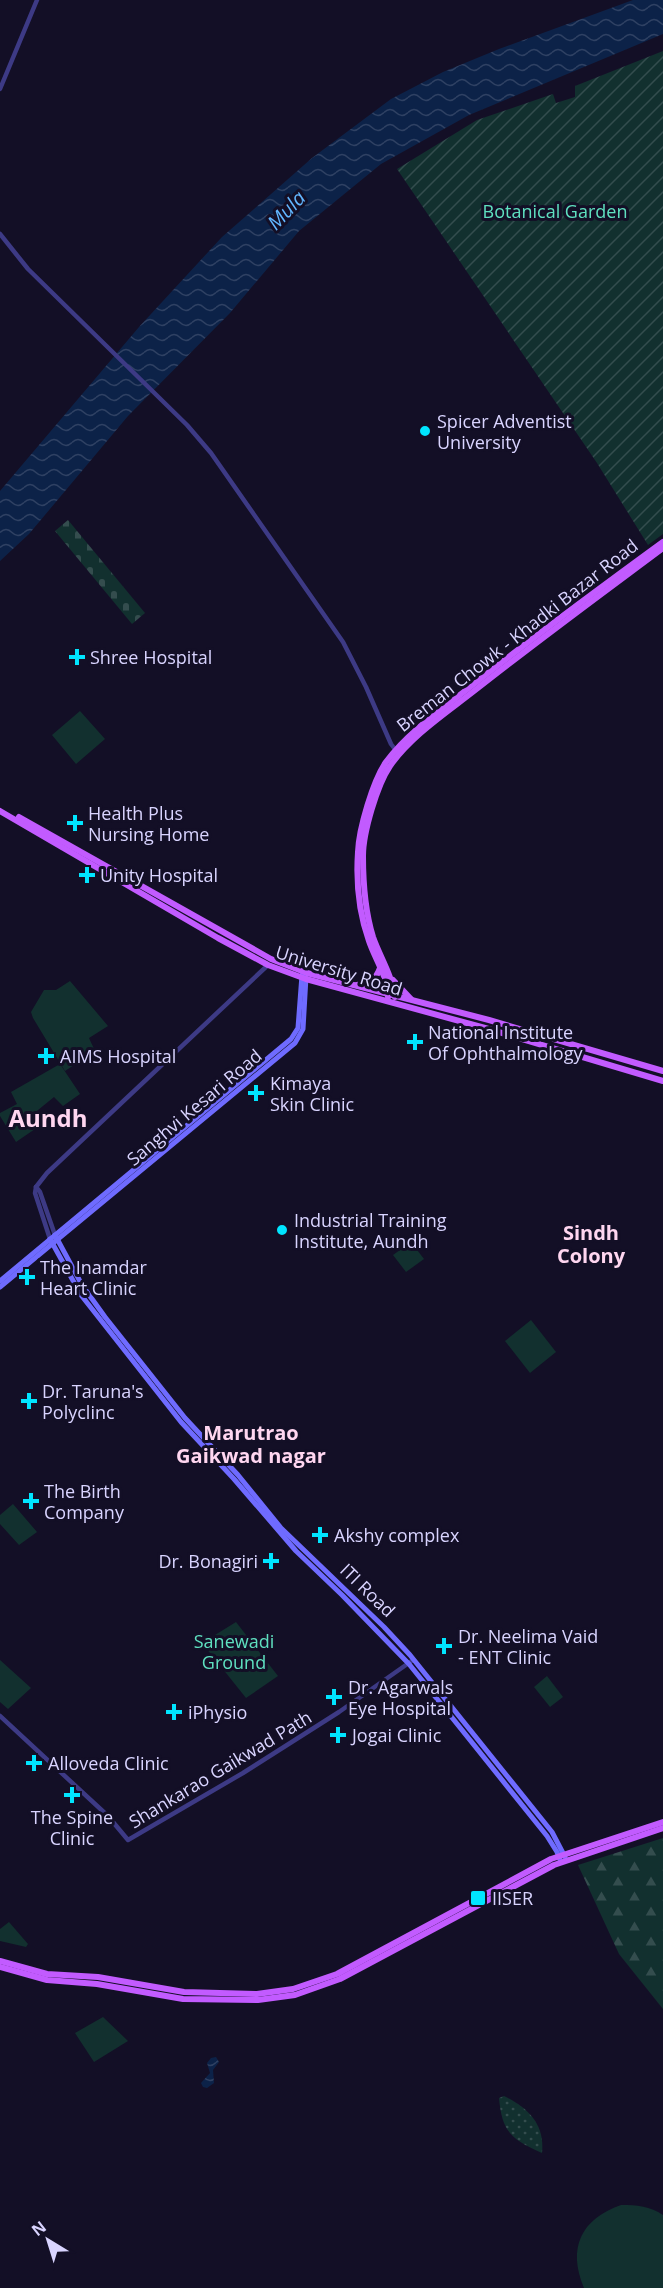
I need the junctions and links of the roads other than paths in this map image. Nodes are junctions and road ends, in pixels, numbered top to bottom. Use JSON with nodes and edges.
{"nodes":[{"id":1,"x":37,"y":0,"type":"edge"},
{"id":2,"x":0,"y":89,"type":"edge"},
{"id":3,"x":0,"y":234,"type":"edge"},
{"id":4,"x":663,"y":542,"type":"edge"},
{"id":5,"x":663,"y":549,"type":"edge"},
{"id":6,"x":397,"y":752,"type":"junction"},
{"id":7,"x":0,"y":808,"type":"edge"},
{"id":8,"x":362,"y":833,"type":"junction"},
{"id":9,"x":269,"y":962,"type":"junction"},
{"id":10,"x":380,"y":968,"type":"junction"},
{"id":11,"x":304,"y":975,"type":"junction"},
{"id":12,"x":390,"y":978,"type":"junction"},
{"id":13,"x":353,"y":985,"type":"junction"},
{"id":14,"x":391,"y":999,"type":"junction"},
{"id":15,"x":412,"y":1000,"type":"junction"},
{"id":16,"x":663,"y":1071,"type":"edge"},
{"id":17,"x":663,"y":1081,"type":"edge"},
{"id":18,"x":53,"y":1239,"type":"junction"},
{"id":19,"x":0,"y":1281,"type":"edge"},
{"id":20,"x":0,"y":1287,"type":"edge"},
{"id":21,"x":411,"y":1662,"type":"junction"},
{"id":22,"x":0,"y":1716,"type":"edge"},
{"id":23,"x":663,"y":1822,"type":"edge"},
{"id":24,"x":663,"y":1828,"type":"edge"},
{"id":25,"x":563,"y":1858,"type":"junction"},
{"id":26,"x":0,"y":1961,"type":"edge"},
{"id":27,"x":0,"y":1967,"type":"edge"}],
"edges":[{"from":1,"to":2,"type":"street"},
{"from":3,"to":6,"type":"street"},
{"from":4,"to":6,"type":"main road","name":"Breman Chowk - Khadki Bazar Road"},
{"from":5,"to":6,"type":"main road","name":"Breman Chowk - Khadki Bazar Road"},
{"from":6,"to":8,"type":"main road","name":"Breman Chowk - Khadki Bazar Road"},
{"from":7,"to":9,"type":"main road","name":"University Road"},
{"from":8,"to":10,"type":"main road","name":"Breman Chowk - Khadki Bazar Road"},
{"from":8,"to":12,"type":"main road","name":"Breman Chowk - Khadki Bazar Road"},
{"from":9,"to":11,"type":"main road","name":"University Road"},
{"from":9,"to":18,"type":"street"},
{"from":10,"to":13,"type":"main road"},
{"from":10,"to":14,"type":"main road","name":"Breman Chowk - Khadki Bazar Road"},
{"from":11,"to":13,"type":"main road","name":"University Road"},
{"from":11,"to":14,"type":"main road","name":"University Road"},
{"from":11,"to":18,"type":"main road","name":"Sanghvi Kesari Road"},
{"from":12,"to":14,"type":"main road","name":"Breman Chowk - Khadki Bazar Road"},
{"from":12,"to":15,"type":"main road"},
{"from":13,"to":14,"type":"main road","name":"University Road"},
{"from":14,"to":15,"type":"main road","name":"University Road"},
{"from":14,"to":17,"type":"main road","name":"University Road"},
{"from":15,"to":16,"type":"main road","name":"University Road"},
{"from":18,"to":19,"type":"main road"},
{"from":18,"to":20,"type":"main road"},
{"from":18,"to":21,"type":"main road","name":"ITI Road"},
{"from":21,"to":22,"type":"street","name":"Shankarao Gaikwad Path"},
{"from":21,"to":25,"type":"main road","name":"ITI Road"},
{"from":23,"to":25,"type":"main road"},
{"from":24,"to":25,"type":"main road"},
{"from":25,"to":26,"type":"main road"},
{"from":25,"to":27,"type":"main road"}]}
